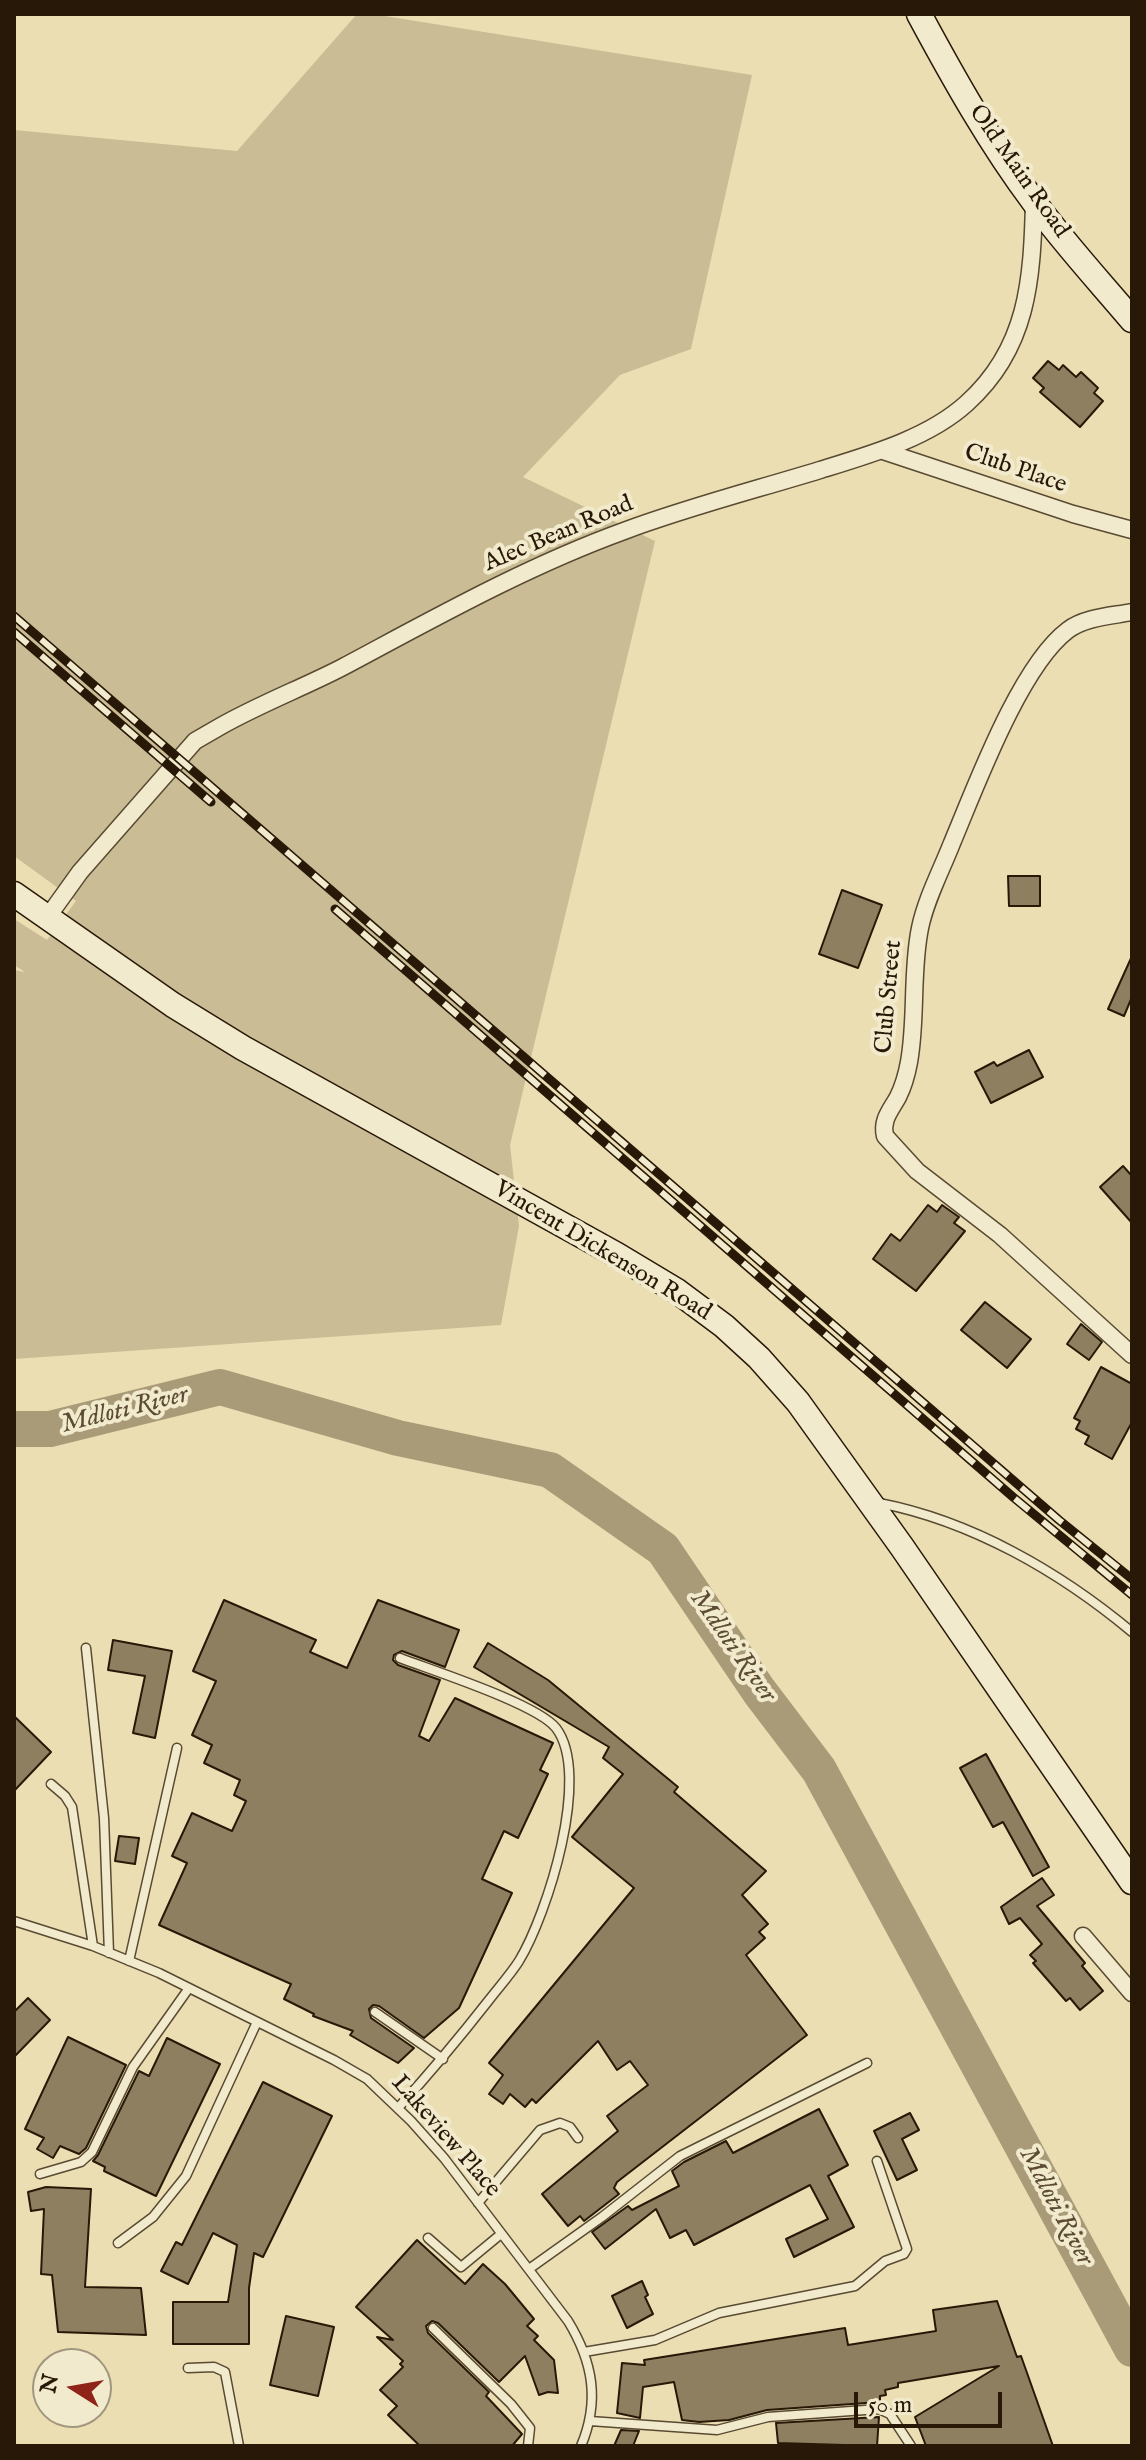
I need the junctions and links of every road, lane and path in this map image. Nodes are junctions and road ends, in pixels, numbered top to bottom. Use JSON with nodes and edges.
{"nodes":[{"id":1,"x":919,"y":14,"type":"edge"},
{"id":2,"x":1034,"y":203,"type":"junction"},
{"id":3,"x":1132,"y":320,"type":"edge"},
{"id":4,"x":883,"y":451,"type":"junction"},
{"id":5,"x":1132,"y":530,"type":"edge"},
{"id":6,"x":1132,"y":612,"type":"edge"},
{"id":7,"x":14,"y":894,"type":"edge"},
{"id":8,"x":47,"y":918,"type":"junction"},
{"id":9,"x":1132,"y":1355,"type":"edge"},
{"id":10,"x":871,"y":1502,"type":"junction"},
{"id":11,"x":1132,"y":1632,"type":"edge"},
{"id":12,"x":86,"y":1648,"type":"dead end"},
{"id":13,"x":400,"y":1658,"type":"dead end"},
{"id":14,"x":177,"y":1748,"type":"dead end"},
{"id":15,"x":51,"y":1784,"type":"dead end"},
{"id":16,"x":1132,"y":1882,"type":"edge"},
{"id":17,"x":14,"y":1921,"type":"edge"},
{"id":18,"x":1083,"y":1936,"type":"dead end"},
{"id":19,"x":93,"y":1946,"type":"junction"},
{"id":20,"x":109,"y":1953,"type":"junction"},
{"id":21,"x":129,"y":1961,"type":"junction"},
{"id":22,"x":189,"y":1988,"type":"junction"},
{"id":23,"x":1132,"y":1993,"type":"edge"},
{"id":24,"x":375,"y":2012,"type":"dead end"},
{"id":25,"x":257,"y":2022,"type":"junction"},
{"id":26,"x":443,"y":2059,"type":"junction"},
{"id":27,"x":867,"y":2063,"type":"dead end"},
{"id":28,"x":398,"y":2108,"type":"junction"},
{"id":29,"x":578,"y":2138,"type":"dead end"},
{"id":30,"x":877,"y":2161,"type":"dead end"},
{"id":31,"x":40,"y":2174,"type":"dead end"},
{"id":32,"x":478,"y":2203,"type":"junction"},
{"id":33,"x":501,"y":2234,"type":"junction"},
{"id":34,"x":428,"y":2238,"type":"dead end"},
{"id":35,"x":118,"y":2243,"type":"dead end"},
{"id":36,"x":529,"y":2269,"type":"junction"},
{"id":37,"x":433,"y":2328,"type":"dead end"},
{"id":38,"x":584,"y":2352,"type":"junction"},
{"id":39,"x":188,"y":2368,"type":"dead end"},
{"id":40,"x":590,"y":2421,"type":"junction"},
{"id":41,"x":239,"y":2446,"type":"edge"},
{"id":42,"x":528,"y":2446,"type":"edge"},
{"id":43,"x":581,"y":2446,"type":"edge"},
{"id":44,"x":911,"y":2446,"type":"edge"}],
"edges":[{"from":1,"to":2,"type":"main road","name":"Old Main Road"},
{"from":2,"to":3,"type":"main road","name":"Old Main Road"},
{"from":2,"to":4,"type":"street","name":"Alec Bean Road"},
{"from":4,"to":5,"type":"street","name":"Club Place"},
{"from":4,"to":8,"type":"street","name":"Alec Bean Road"},
{"from":6,"to":9,"type":"street","name":"Club Street"},
{"from":7,"to":8,"type":"main road","name":"Vincent Dickenson Road"},
{"from":8,"to":10,"type":"main road","name":"Vincent Dickenson Road"},
{"from":10,"to":11,"type":"lane"},
{"from":10,"to":16,"type":"main road","name":"Vincent Dickenson Road"},
{"from":12,"to":20,"type":"lane"},
{"from":13,"to":26,"type":"lane"},
{"from":14,"to":21,"type":"lane"},
{"from":15,"to":19,"type":"lane"},
{"from":17,"to":19,"type":"lane","name":"Lakeview Place"},
{"from":18,"to":23,"type":"street"},
{"from":19,"to":20,"type":"lane","name":"Lakeview Place"},
{"from":20,"to":21,"type":"lane","name":"Lakeview Place"},
{"from":21,"to":22,"type":"lane","name":"Lakeview Place"},
{"from":22,"to":25,"type":"lane","name":"Lakeview Place"},
{"from":22,"to":31,"type":"lane"},
{"from":24,"to":26,"type":"lane"},
{"from":25,"to":28,"type":"lane","name":"Lakeview Place"},
{"from":25,"to":35,"type":"lane"},
{"from":26,"to":28,"type":"lane"},
{"from":27,"to":36,"type":"lane"},
{"from":28,"to":32,"type":"lane","name":"Lakeview Place"},
{"from":29,"to":32,"type":"lane"},
{"from":30,"to":38,"type":"lane"},
{"from":32,"to":33,"type":"lane","name":"Lakeview Place"},
{"from":33,"to":34,"type":"lane"},
{"from":33,"to":36,"type":"lane","name":"Lakeview Place"},
{"from":36,"to":38,"type":"lane","name":"Lakeview Place"},
{"from":37,"to":42,"type":"lane"},
{"from":38,"to":40,"type":"lane","name":"Lakeview Place"},
{"from":39,"to":41,"type":"lane"},
{"from":40,"to":43,"type":"lane","name":"Lakeview Place"},
{"from":40,"to":44,"type":"lane"}]}
